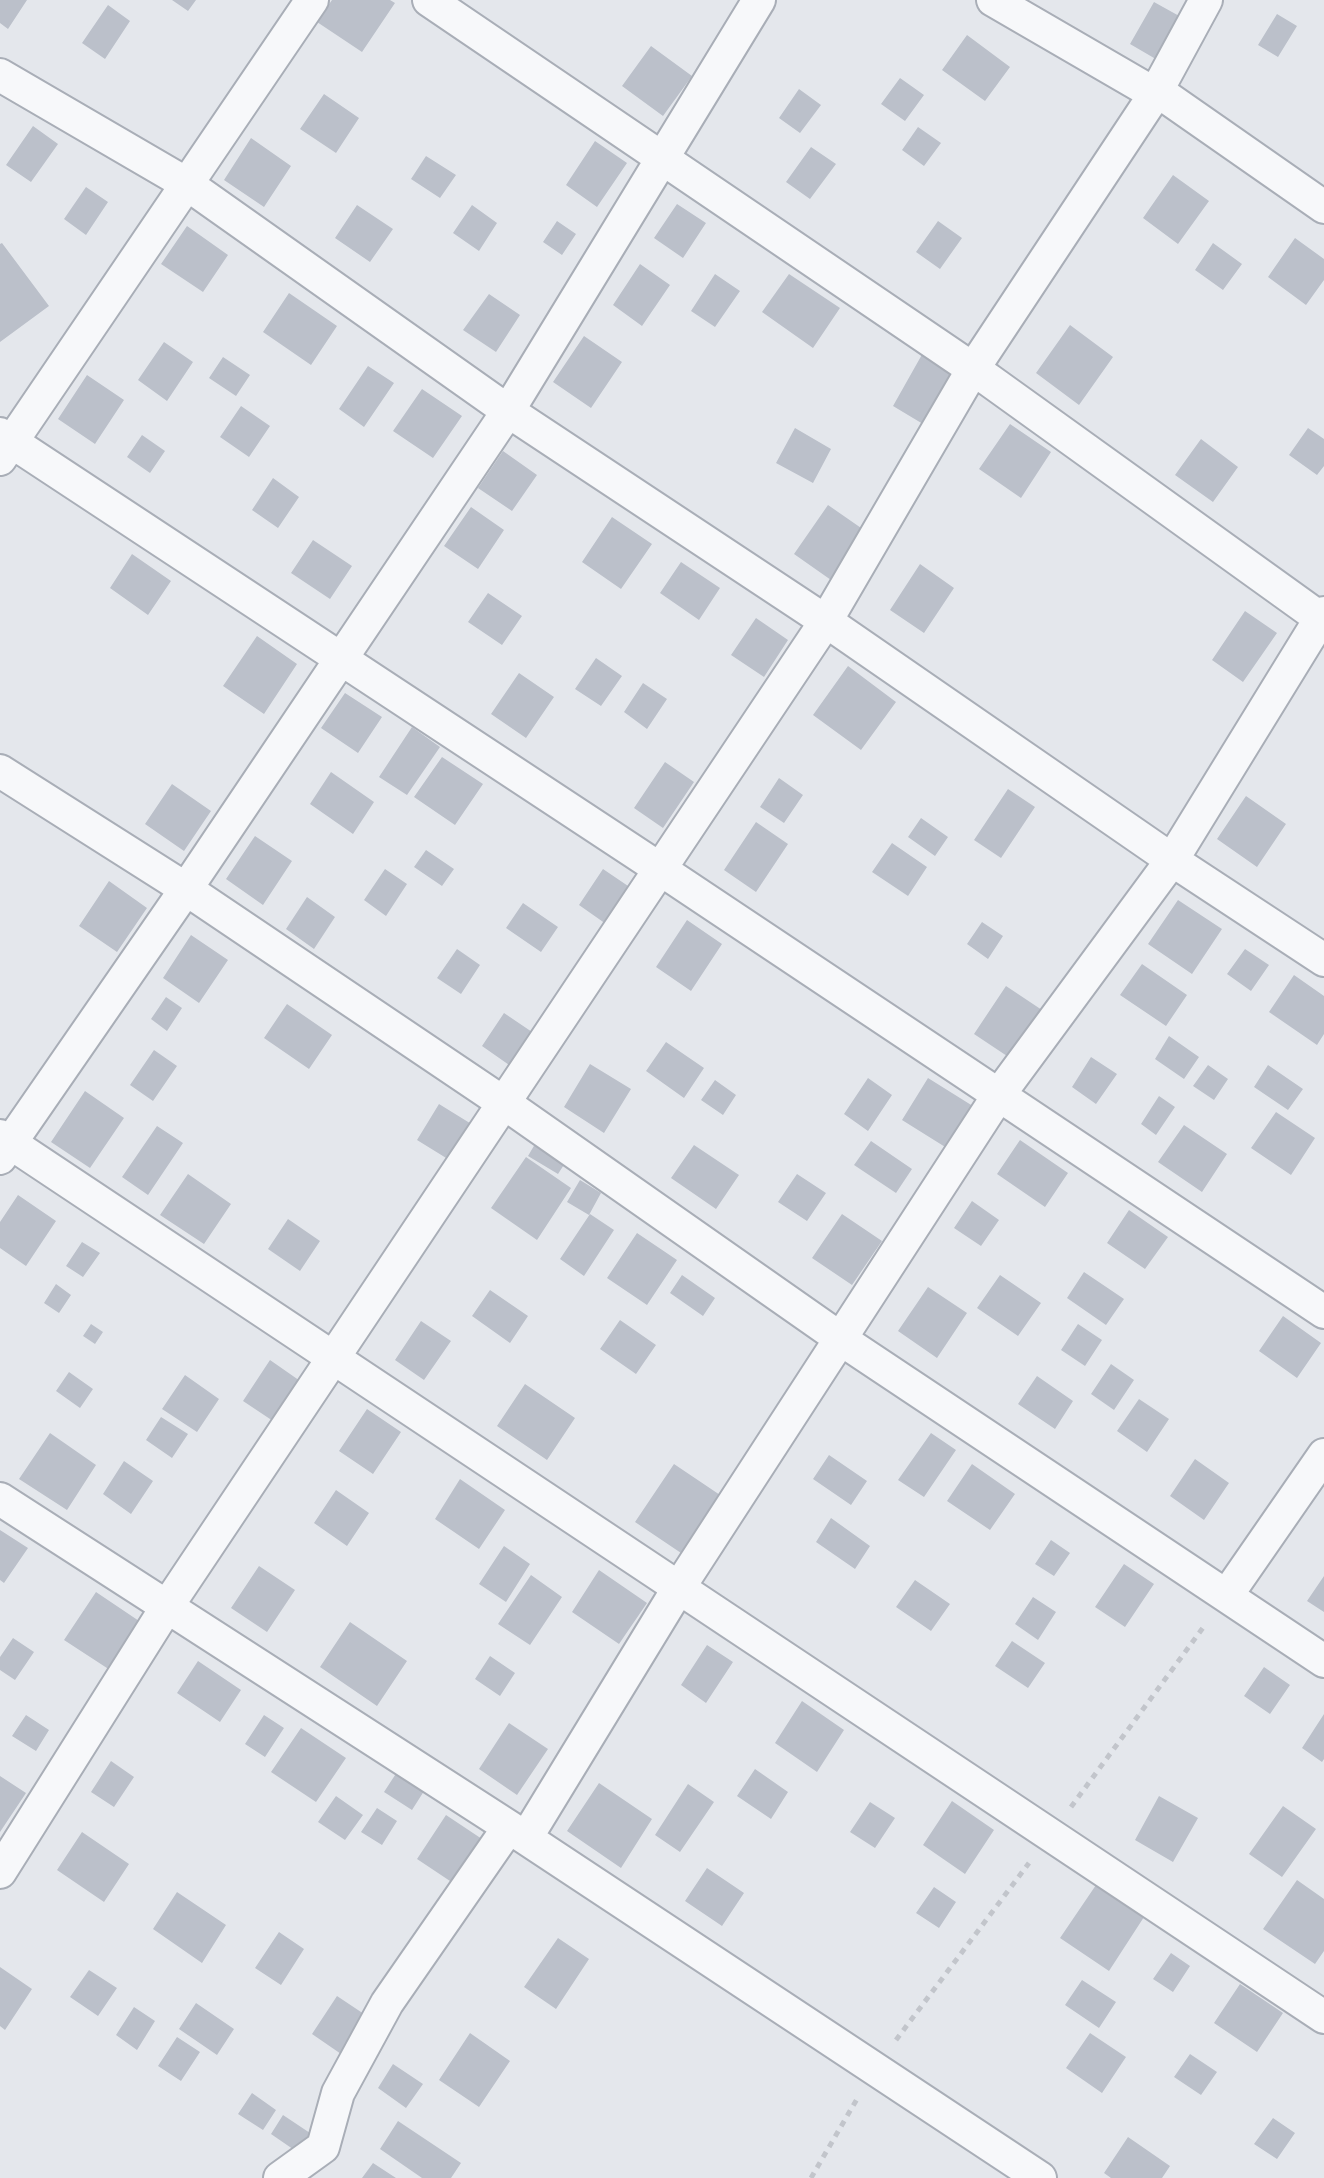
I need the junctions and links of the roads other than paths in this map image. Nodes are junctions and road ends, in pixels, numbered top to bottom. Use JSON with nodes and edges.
{"nodes":[{"id":1,"x":312,"y":0,"type":"edge"},
{"id":2,"x":429,"y":0,"type":"edge"},
{"id":3,"x":759,"y":0,"type":"edge"},
{"id":4,"x":993,"y":0,"type":"edge"},
{"id":5,"x":1206,"y":0,"type":"edge"},
{"id":6,"x":0,"y":75,"type":"edge"},
{"id":7,"x":1155,"y":94,"type":"junction"},
{"id":8,"x":663,"y":159,"type":"junction"},
{"id":9,"x":187,"y":184,"type":"junction"},
{"id":10,"x":1324,"y":207,"type":"edge"},
{"id":11,"x":973,"y":369,"type":"junction"},
{"id":12,"x":508,"y":411,"type":"junction"},
{"id":13,"x":4,"y":445,"type":"edge"},
{"id":14,"x":1323,"y":617,"type":"edge"},
{"id":15,"x":826,"y":621,"type":"junction"},
{"id":16,"x":341,"y":659,"type":"junction"},
{"id":17,"x":0,"y":771,"type":"edge"},
{"id":18,"x":1172,"y":860,"type":"junction"},
{"id":19,"x":660,"y":869,"type":"junction"},
{"id":20,"x":186,"y":889,"type":"junction"},
{"id":21,"x":1324,"y":960,"type":"edge"},
{"id":22,"x":998,"y":1096,"type":"junction"},
{"id":23,"x":502,"y":1103,"type":"junction"},
{"id":24,"x":4,"y":1146,"type":"edge"},
{"id":25,"x":1324,"y":1312,"type":"edge"},
{"id":26,"x":842,"y":1339,"type":"junction"},
{"id":27,"x":333,"y":1357,"type":"junction"},
{"id":28,"x":1324,"y":1455,"type":"edge"},
{"id":29,"x":0,"y":1499,"type":"edge"},
{"id":30,"x":678,"y":1589,"type":"junction"},
{"id":31,"x":1227,"y":1595,"type":"junction"},
{"id":32,"x":168,"y":1605,"type":"junction"},
{"id":33,"x":1324,"y":1661,"type":"edge"},
{"id":34,"x":517,"y":1833,"type":"junction"},
{"id":35,"x":0,"y":1872,"type":"edge"},
{"id":36,"x":1324,"y":2017,"type":"edge"},
{"id":37,"x":280,"y":2178,"type":"edge"},
{"id":38,"x":1040,"y":2178,"type":"edge"}],
"edges":[{"from":1,"to":9,"type":"street"},
{"from":2,"to":8,"type":"street"},
{"from":3,"to":8,"type":"street"},
{"from":4,"to":7,"type":"street"},
{"from":5,"to":7,"type":"street"},
{"from":6,"to":9,"type":"street"},
{"from":7,"to":10,"type":"street"},
{"from":7,"to":11,"type":"street"},
{"from":8,"to":11,"type":"street"},
{"from":8,"to":12,"type":"street"},
{"from":9,"to":12,"type":"street"},
{"from":9,"to":13,"type":"street"},
{"from":11,"to":14,"type":"street"},
{"from":11,"to":15,"type":"street"},
{"from":12,"to":15,"type":"street"},
{"from":12,"to":16,"type":"street"},
{"from":13,"to":16,"type":"street"},
{"from":14,"to":18,"type":"street"},
{"from":15,"to":18,"type":"street"},
{"from":15,"to":19,"type":"street"},
{"from":16,"to":19,"type":"street"},
{"from":16,"to":20,"type":"street"},
{"from":17,"to":20,"type":"street"},
{"from":18,"to":21,"type":"street"},
{"from":18,"to":22,"type":"street"},
{"from":19,"to":22,"type":"street"},
{"from":19,"to":23,"type":"street"},
{"from":20,"to":23,"type":"street"},
{"from":20,"to":24,"type":"street"},
{"from":22,"to":25,"type":"street"},
{"from":22,"to":26,"type":"street"},
{"from":23,"to":26,"type":"street"},
{"from":23,"to":27,"type":"street"},
{"from":24,"to":27,"type":"street"},
{"from":26,"to":30,"type":"street"},
{"from":26,"to":31,"type":"street"},
{"from":27,"to":30,"type":"street"},
{"from":27,"to":32,"type":"street"},
{"from":28,"to":31,"type":"street"},
{"from":29,"to":32,"type":"street"},
{"from":30,"to":34,"type":"street"},
{"from":30,"to":36,"type":"street"},
{"from":31,"to":33,"type":"street"},
{"from":32,"to":34,"type":"street"},
{"from":32,"to":35,"type":"street"},
{"from":34,"to":37,"type":"street"},
{"from":34,"to":38,"type":"street"}]}
